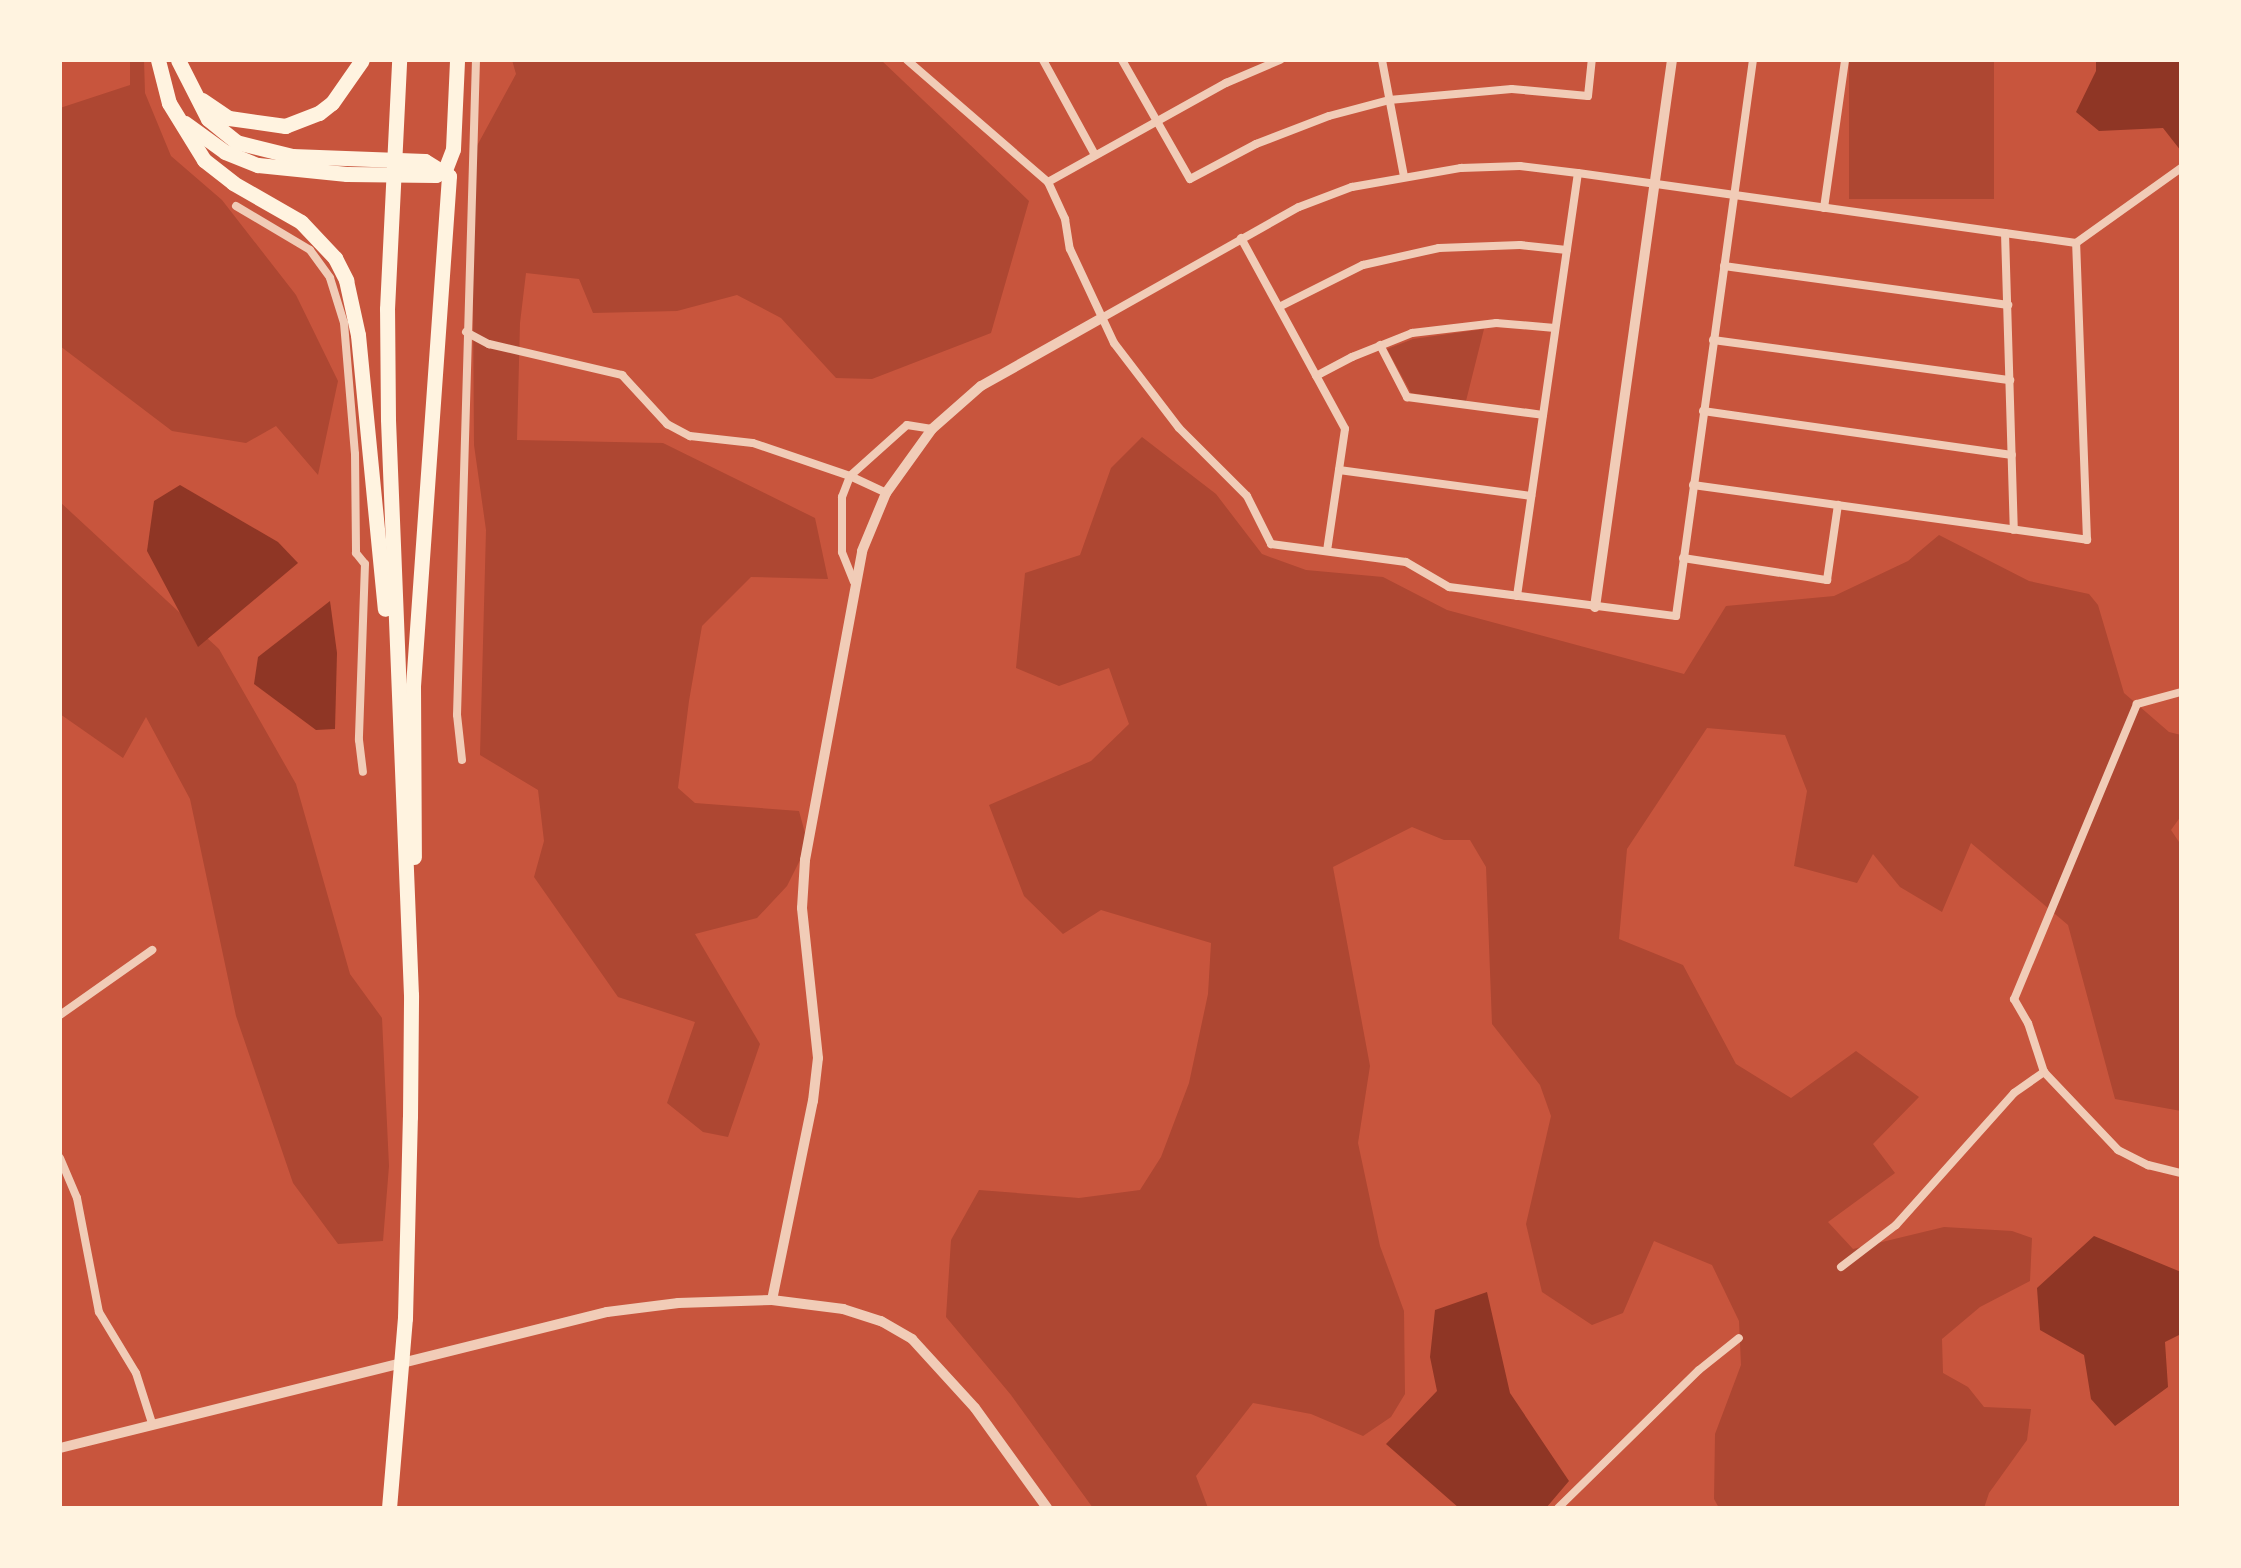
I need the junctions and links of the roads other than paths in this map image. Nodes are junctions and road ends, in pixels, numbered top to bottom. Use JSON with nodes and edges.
{"nodes":[{"id":1,"x":158,"y":60,"type":"edge"},
{"id":2,"x":178,"y":60,"type":"edge"},
{"id":3,"x":362,"y":60,"type":"edge"},
{"id":4,"x":389,"y":60,"type":"edge"},
{"id":5,"x":398,"y":60,"type":"edge"},
{"id":6,"x":457,"y":60,"type":"edge"},
{"id":7,"x":476,"y":60,"type":"edge"},
{"id":8,"x":922,"y":60,"type":"edge"},
{"id":9,"x":1043,"y":60,"type":"edge"},
{"id":10,"x":1122,"y":60,"type":"edge"},
{"id":11,"x":1280,"y":60,"type":"edge"},
{"id":12,"x":1382,"y":60,"type":"edge"},
{"id":13,"x":1592,"y":60,"type":"edge"},
{"id":14,"x":1672,"y":60,"type":"edge"},
{"id":15,"x":1753,"y":60,"type":"edge"},
{"id":16,"x":1844,"y":60,"type":"edge"},
{"id":17,"x":910,"y":63,"type":"edge"},
{"id":18,"x":188,"y":87,"type":"junction"},
{"id":19,"x":1390,"y":100,"type":"junction"},
{"id":20,"x":169,"y":103,"type":"junction"},
{"id":21,"x":1156,"y":120,"type":"junction"},
{"id":22,"x":1095,"y":155,"type":"junction"},
{"id":23,"x":348,"y":166,"type":"junction"},
{"id":24,"x":2181,"y":168,"type":"edge"},
{"id":25,"x":445,"y":170,"type":"junction"},
{"id":26,"x":1578,"y":173,"type":"junction"},
{"id":27,"x":1404,"y":176,"type":"junction"},
{"id":28,"x":1048,"y":182,"type":"junction"},
{"id":29,"x":1654,"y":184,"type":"junction"},
{"id":30,"x":1734,"y":195,"type":"junction"},
{"id":31,"x":236,"y":206,"type":"dead end"},
{"id":32,"x":1824,"y":208,"type":"junction"},
{"id":33,"x":2006,"y":233,"type":"junction"},
{"id":34,"x":1241,"y":238,"type":"junction"},
{"id":35,"x":2076,"y":243,"type":"junction"},
{"id":36,"x":1566,"y":250,"type":"junction"},
{"id":37,"x":1724,"y":266,"type":"junction"},
{"id":38,"x":2008,"y":305,"type":"junction"},
{"id":39,"x":1278,"y":306,"type":"junction"},
{"id":40,"x":1100,"y":320,"type":"junction"},
{"id":41,"x":1555,"y":328,"type":"junction"},
{"id":42,"x":466,"y":332,"type":"junction"},
{"id":43,"x":1713,"y":340,"type":"junction"},
{"id":44,"x":1380,"y":345,"type":"junction"},
{"id":45,"x":1316,"y":376,"type":"junction"},
{"id":46,"x":2010,"y":380,"type":"junction"},
{"id":47,"x":1703,"y":411,"type":"junction"},
{"id":48,"x":1543,"y":416,"type":"junction"},
{"id":49,"x":932,"y":429,"type":"junction"},
{"id":50,"x":2012,"y":455,"type":"junction"},
{"id":51,"x":1339,"y":470,"type":"junction"},
{"id":52,"x":850,"y":476,"type":"junction"},
{"id":53,"x":1693,"y":485,"type":"junction"},
{"id":54,"x":886,"y":494,"type":"junction"},
{"id":55,"x":1531,"y":496,"type":"junction"},
{"id":56,"x":1838,"y":505,"type":"junction"},
{"id":57,"x":2014,"y":530,"type":"junction"},
{"id":58,"x":1327,"y":551,"type":"junction"},
{"id":59,"x":1682,"y":558,"type":"junction"},
{"id":60,"x":854,"y":582,"type":"junction"},
{"id":61,"x":1516,"y":596,"type":"junction"},
{"id":62,"x":1596,"y":607,"type":"junction"},
{"id":63,"x":388,"y":633,"type":"junction"},
{"id":64,"x":2181,"y":692,"type":"edge"},
{"id":65,"x":462,"y":760,"type":"dead end"},
{"id":66,"x":363,"y":772,"type":"dead end"},
{"id":67,"x":152,"y":950,"type":"dead end"},
{"id":68,"x":411,"y":995,"type":"junction"},
{"id":69,"x":60,"y":1015,"type":"edge"},
{"id":70,"x":2044,"y":1072,"type":"junction"},
{"id":71,"x":410,"y":1117,"type":"junction"},
{"id":72,"x":60,"y":1158,"type":"edge"},
{"id":73,"x":2181,"y":1173,"type":"edge"},
{"id":74,"x":1841,"y":1267,"type":"dead end"},
{"id":75,"x":772,"y":1300,"type":"junction"},
{"id":76,"x":1739,"y":1338,"type":"dead end"},
{"id":77,"x":152,"y":1423,"type":"junction"},
{"id":78,"x":60,"y":1448,"type":"edge"},
{"id":79,"x":389,"y":1508,"type":"edge"},
{"id":80,"x":1048,"y":1508,"type":"edge"},
{"id":81,"x":1558,"y":1508,"type":"edge"}],
"edges":[{"from":1,"to":20,"type":"highway"},
{"from":2,"to":18,"type":"highway"},
{"from":3,"to":18,"type":"highway"},
{"from":4,"to":63,"type":"highway"},
{"from":5,"to":68,"type":"highway"},
{"from":6,"to":25,"type":"highway"},
{"from":7,"to":42,"type":"street"},
{"from":8,"to":17,"type":"street"},
{"from":9,"to":22,"type":"street"},
{"from":10,"to":21,"type":"street"},
{"from":11,"to":21,"type":"street"},
{"from":12,"to":19,"type":"street"},
{"from":13,"to":19,"type":"street"},
{"from":14,"to":29,"type":"street"},
{"from":15,"to":30,"type":"street"},
{"from":16,"to":32,"type":"street"},
{"from":17,"to":28,"type":"street"},
{"from":18,"to":23,"type":"highway"},
{"from":19,"to":21,"type":"street"},
{"from":19,"to":27,"type":"street"},
{"from":20,"to":23,"type":"highway"},
{"from":20,"to":63,"type":"highway"},
{"from":21,"to":22,"type":"street"},
{"from":22,"to":28,"type":"street"},
{"from":23,"to":25,"type":"highway"},
{"from":24,"to":35,"type":"street"},
{"from":25,"to":68,"type":"highway"},
{"from":26,"to":27,"type":"street"},
{"from":26,"to":29,"type":"street"},
{"from":26,"to":36,"type":"street"},
{"from":27,"to":34,"type":"street"},
{"from":28,"to":40,"type":"street"},
{"from":29,"to":30,"type":"street"},
{"from":29,"to":62,"type":"street"},
{"from":30,"to":32,"type":"street"},
{"from":30,"to":37,"type":"street"},
{"from":31,"to":66,"type":"street"},
{"from":32,"to":33,"type":"street"},
{"from":33,"to":35,"type":"street"},
{"from":33,"to":38,"type":"street"},
{"from":34,"to":39,"type":"street"},
{"from":34,"to":40,"type":"street"},
{"from":35,"to":57,"type":"street"},
{"from":36,"to":39,"type":"street"},
{"from":36,"to":41,"type":"street"},
{"from":37,"to":38,"type":"street"},
{"from":37,"to":43,"type":"street"},
{"from":38,"to":46,"type":"street"},
{"from":39,"to":45,"type":"street"},
{"from":40,"to":49,"type":"street"},
{"from":40,"to":58,"type":"street"},
{"from":41,"to":44,"type":"street"},
{"from":41,"to":48,"type":"street"},
{"from":42,"to":52,"type":"street"},
{"from":42,"to":65,"type":"street"},
{"from":43,"to":46,"type":"street"},
{"from":43,"to":47,"type":"street"},
{"from":44,"to":45,"type":"street"},
{"from":44,"to":48,"type":"street"},
{"from":45,"to":51,"type":"street"},
{"from":46,"to":50,"type":"street"},
{"from":47,"to":50,"type":"street"},
{"from":47,"to":53,"type":"street"},
{"from":48,"to":55,"type":"street"},
{"from":49,"to":52,"type":"street"},
{"from":49,"to":54,"type":"street"},
{"from":50,"to":57,"type":"street"},
{"from":51,"to":55,"type":"street"},
{"from":51,"to":58,"type":"street"},
{"from":52,"to":54,"type":"street"},
{"from":52,"to":60,"type":"street"},
{"from":53,"to":56,"type":"street"},
{"from":53,"to":59,"type":"street"},
{"from":54,"to":60,"type":"street"},
{"from":55,"to":61,"type":"street"},
{"from":56,"to":57,"type":"street"},
{"from":56,"to":59,"type":"street"},
{"from":58,"to":61,"type":"street"},
{"from":59,"to":62,"type":"street"},
{"from":60,"to":75,"type":"street"},
{"from":61,"to":62,"type":"street"},
{"from":63,"to":71,"type":"highway"},
{"from":64,"to":70,"type":"street"},
{"from":67,"to":69,"type":"street"},
{"from":68,"to":71,"type":"highway"},
{"from":70,"to":73,"type":"street"},
{"from":70,"to":74,"type":"street"},
{"from":71,"to":79,"type":"highway"},
{"from":72,"to":77,"type":"street"},
{"from":75,"to":77,"type":"street"},
{"from":75,"to":80,"type":"street"},
{"from":76,"to":81,"type":"street"},
{"from":77,"to":78,"type":"street"}]}
